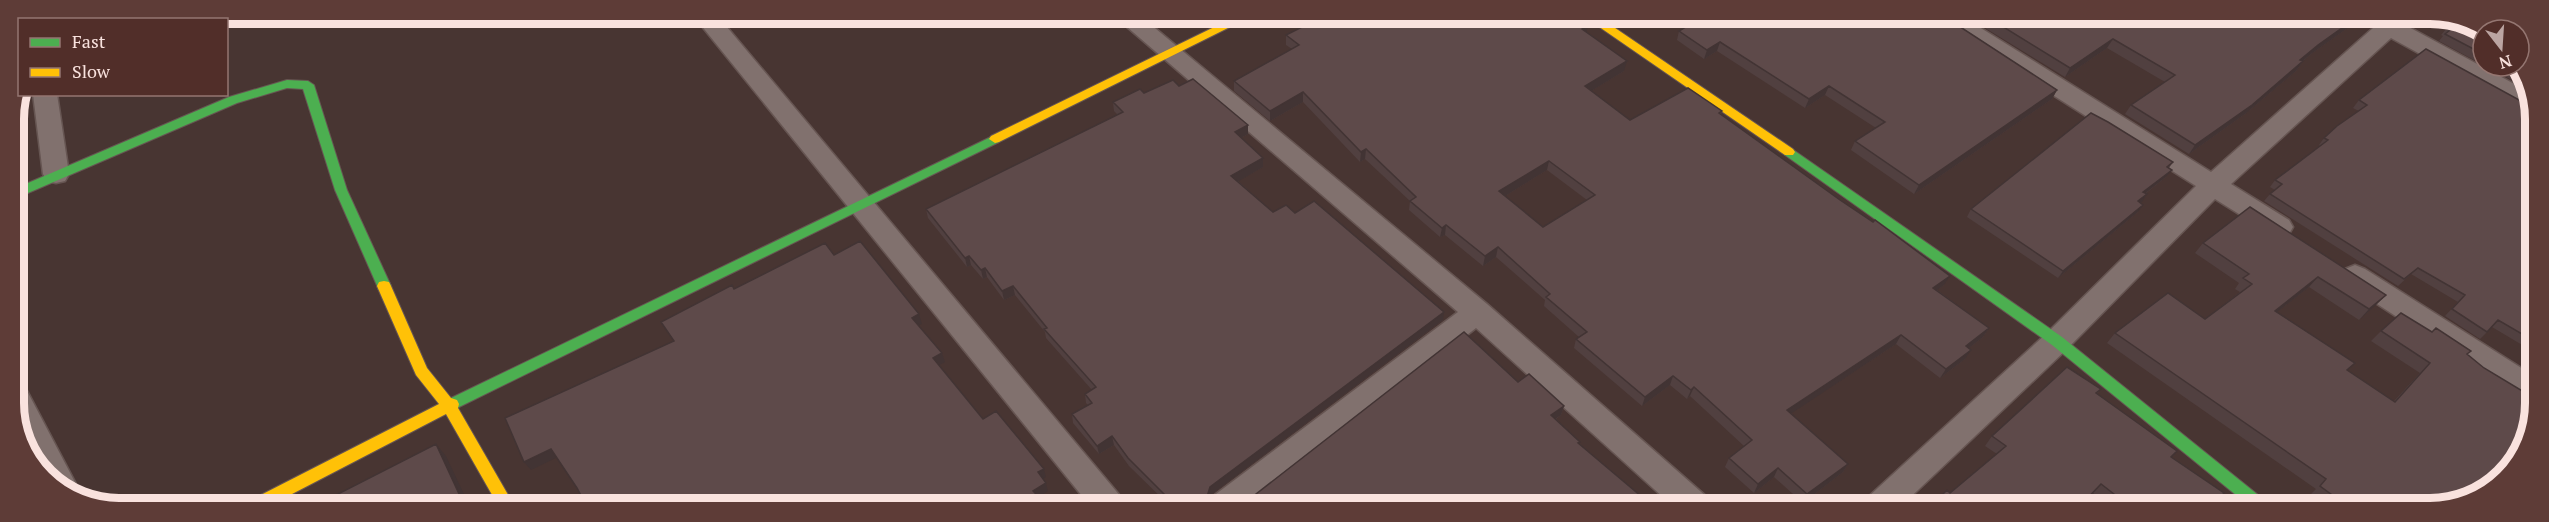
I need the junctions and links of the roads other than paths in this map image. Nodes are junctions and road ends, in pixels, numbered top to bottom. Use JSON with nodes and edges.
{"nodes":[{"id":1,"x":711,"y":24,"type":"edge"},
{"id":2,"x":1134,"y":24,"type":"edge"},
{"id":3,"x":1231,"y":24,"type":"edge"},
{"id":4,"x":1601,"y":24,"type":"edge"},
{"id":5,"x":1967,"y":24,"type":"edge"},
{"id":6,"x":2382,"y":24,"type":"edge"},
{"id":7,"x":2395,"y":24,"type":"edge"},
{"id":8,"x":1169,"y":56,"type":"junction"},
{"id":9,"x":45,"y":96,"type":"edge"},
{"id":10,"x":2523,"y":99,"type":"edge"},
{"id":11,"x":56,"y":174,"type":"junction"},
{"id":12,"x":2214,"y":184,"type":"junction"},
{"id":13,"x":24,"y":189,"type":"edge"},
{"id":14,"x":861,"y":203,"type":"junction"},
{"id":15,"x":2304,"y":243,"type":"edge"},
{"id":16,"x":2334,"y":262,"type":"edge"},
{"id":17,"x":1477,"y":312,"type":"junction"},
{"id":18,"x":2057,"y":341,"type":"junction"},
{"id":19,"x":2525,"y":385,"type":"edge"},
{"id":20,"x":449,"y":406,"type":"junction"},
{"id":21,"x":25,"y":416,"type":"edge"},
{"id":22,"x":55,"y":473,"type":"edge"},
{"id":23,"x":270,"y":498,"type":"edge"},
{"id":24,"x":502,"y":498,"type":"edge"},
{"id":25,"x":1103,"y":498,"type":"edge"},
{"id":26,"x":1235,"y":498,"type":"edge"},
{"id":27,"x":1686,"y":498,"type":"edge"},
{"id":28,"x":1889,"y":498,"type":"edge"},
{"id":29,"x":2251,"y":498,"type":"edge"}],
"edges":[{"from":1,"to":14,"type":"street"},
{"from":2,"to":8,"type":"street"},
{"from":3,"to":8,"type":"street"},
{"from":4,"to":18,"type":"street"},
{"from":5,"to":12,"type":"street"},
{"from":6,"to":12,"type":"street"},
{"from":7,"to":10,"type":"street"},
{"from":8,"to":14,"type":"street"},
{"from":8,"to":17,"type":"street"},
{"from":9,"to":11,"type":"street"},
{"from":11,"to":13,"type":"street"},
{"from":11,"to":20,"type":"street"},
{"from":12,"to":15,"type":"street"},
{"from":12,"to":18,"type":"street"},
{"from":14,"to":20,"type":"street"},
{"from":14,"to":25,"type":"street"},
{"from":16,"to":19,"type":"street"},
{"from":17,"to":26,"type":"street"},
{"from":17,"to":27,"type":"street"},
{"from":18,"to":28,"type":"street"},
{"from":18,"to":29,"type":"street"},
{"from":20,"to":23,"type":"street"},
{"from":20,"to":24,"type":"street"},
{"from":21,"to":22,"type":"street"}]}
